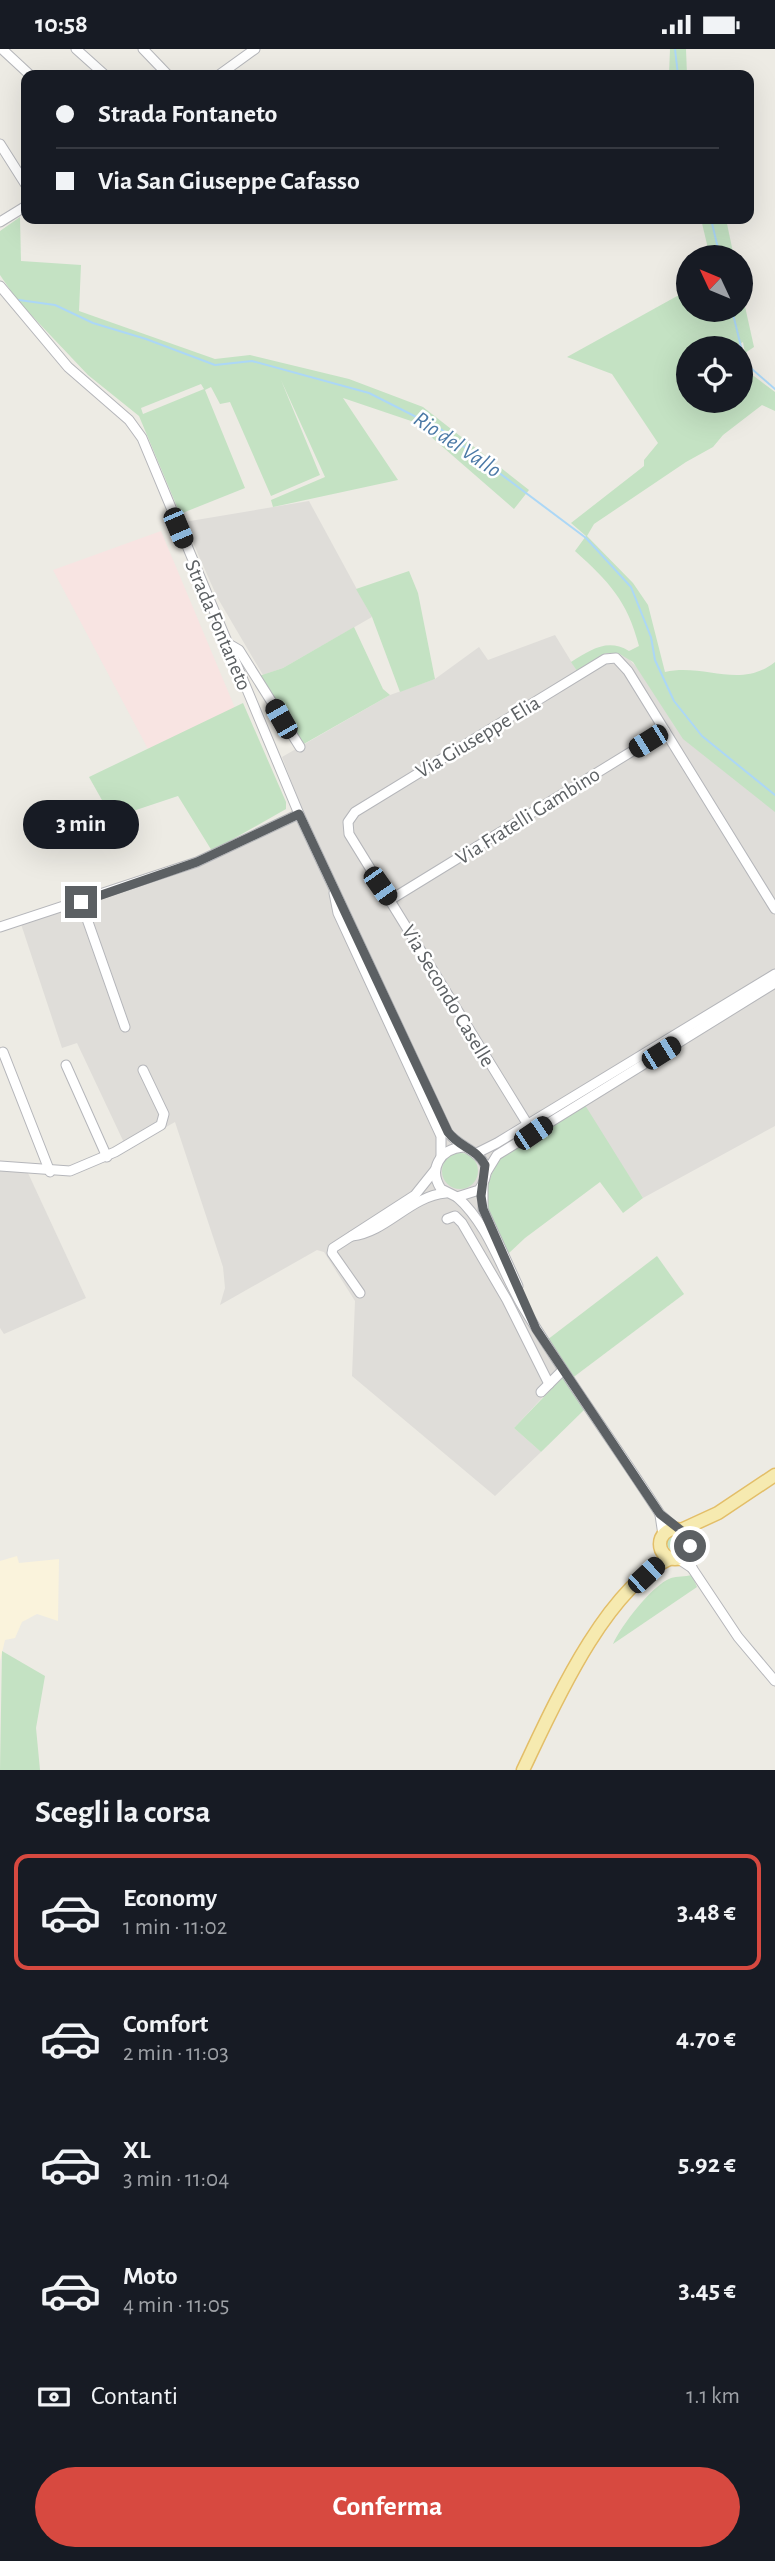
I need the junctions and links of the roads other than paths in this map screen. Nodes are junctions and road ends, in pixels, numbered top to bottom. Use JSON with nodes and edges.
{"nodes":[{"id":1,"x":2,"y":49,"type":"edge"},
{"id":2,"x":76,"y":49,"type":"edge"},
{"id":3,"x":143,"y":49,"type":"edge"},
{"id":4,"x":255,"y":49,"type":"edge"},
{"id":5,"x":25,"y":70,"type":"edge"},
{"id":6,"x":99,"y":70,"type":"edge"},
{"id":7,"x":163,"y":70,"type":"edge"},
{"id":8,"x":226,"y":70,"type":"edge"},
{"id":9,"x":0,"y":144,"type":"edge"},
{"id":10,"x":21,"y":177,"type":"edge"},
{"id":11,"x":21,"y":210,"type":"edge"},
{"id":12,"x":0,"y":222,"type":"edge"},
{"id":13,"x":0,"y":286,"type":"edge"},
{"id":14,"x":225,"y":642,"type":"junction"},
{"id":15,"x":665,"y":731,"type":"junction"},
{"id":16,"x":300,"y":747,"type":"dead end"},
{"id":17,"x":299,"y":814,"type":"junction"},
{"id":18,"x":348,"y":822,"type":"joint"},
{"id":19,"x":334,"y":884,"type":"junction"},
{"id":20,"x":390,"y":901,"type":"junction"},
{"id":21,"x":81,"y":902,"type":"junction"},
{"id":22,"x":775,"y":909,"type":"edge"},
{"id":23,"x":0,"y":927,"type":"edge"},
{"id":24,"x":775,"y":974,"type":"edge"},
{"id":25,"x":775,"y":983,"type":"edge"},
{"id":26,"x":125,"y":1027,"type":"dead end"},
{"id":27,"x":3,"y":1052,"type":"dead end"},
{"id":28,"x":66,"y":1065,"type":"dead end"},
{"id":29,"x":144,"y":1070,"type":"dead end"},
{"id":30,"x":530,"y":1129,"type":"junction"},
{"id":31,"x":463,"y":1147,"type":"junction"},
{"id":32,"x":477,"y":1153,"type":"junction"},
{"id":33,"x":441,"y":1156,"type":"junction"},
{"id":34,"x":107,"y":1157,"type":"junction"},
{"id":35,"x":0,"y":1166,"type":"edge"},
{"id":36,"x":435,"y":1170,"type":"junction"},
{"id":37,"x":50,"y":1171,"type":"junction"},
{"id":38,"x":486,"y":1173,"type":"junction"},
{"id":39,"x":483,"y":1184,"type":"junction"},
{"id":40,"x":446,"y":1193,"type":"junction"},
{"id":41,"x":457,"y":1197,"type":"junction"},
{"id":42,"x":447,"y":1219,"type":"dead end"},
{"id":43,"x":350,"y":1236,"type":"junction"},
{"id":44,"x":359,"y":1293,"type":"dead end"},
{"id":45,"x":533,"y":1323,"type":"junction"},
{"id":46,"x":562,"y":1371,"type":"junction"},
{"id":47,"x":549,"y":1384,"type":"junction"},
{"id":48,"x":541,"y":1392,"type":"dead end"},
{"id":49,"x":775,"y":1475,"type":"edge"},
{"id":50,"x":718,"y":1513,"type":"junction"},
{"id":51,"x":660,"y":1514,"type":"junction"},
{"id":52,"x":679,"y":1529,"type":"junction"},
{"id":53,"x":662,"y":1540,"type":"junction"},
{"id":54,"x":689,"y":1546,"type":"junction"},
{"id":55,"x":674,"y":1558,"type":"junction"},
{"id":56,"x":692,"y":1568,"type":"junction"},
{"id":57,"x":636,"y":1585,"type":"junction"},
{"id":58,"x":775,"y":1681,"type":"edge"},
{"id":59,"x":523,"y":1770,"type":"edge"}],
"edges":[{"from":1,"to":5,"type":"street"},
{"from":2,"to":6,"type":"street"},
{"from":3,"to":7,"type":"street"},
{"from":4,"to":8,"type":"street"},
{"from":9,"to":10,"type":"street"},
{"from":11,"to":12,"type":"street"},
{"from":13,"to":14,"type":"street","name":"Strada Fontaneto"},
{"from":14,"to":16,"type":"street"},
{"from":14,"to":17,"type":"street","name":"Strada Fontaneto"},
{"from":15,"to":18,"type":"street","name":"Via Giuseppe Elia"},
{"from":15,"to":20,"type":"street","name":"Via Fratelli Gambino"},
{"from":15,"to":22,"type":"street"},
{"from":17,"to":19,"type":"street","name":"Strada Fontaneto"},
{"from":17,"to":21,"type":"street"},
{"from":18,"to":20,"type":"street","name":"Via Secondo Caselle"},
{"from":19,"to":31,"type":"street","name":"Strada Fontaneto"},
{"from":19,"to":33,"type":"street"},
{"from":20,"to":30,"type":"street","name":"Via Secondo Caselle"},
{"from":21,"to":23,"type":"street"},
{"from":21,"to":26,"type":"street"},
{"from":24,"to":30,"type":"street"},
{"from":25,"to":30,"type":"street"},
{"from":27,"to":37,"type":"street"},
{"from":28,"to":34,"type":"street"},
{"from":29,"to":34,"type":"street"},
{"from":30,"to":32,"type":"street"},
{"from":30,"to":38,"type":"street"},
{"from":31,"to":32,"type":"street","name":"Strada Fontaneto"},
{"from":31,"to":33,"type":"street"},
{"from":32,"to":38,"type":"street"},
{"from":33,"to":36,"type":"street"},
{"from":34,"to":37,"type":"street"},
{"from":35,"to":37,"type":"street"},
{"from":36,"to":40,"type":"street"},
{"from":36,"to":43,"type":"street"},
{"from":38,"to":39,"type":"street"},
{"from":39,"to":41,"type":"street"},
{"from":39,"to":45,"type":"street"},
{"from":40,"to":41,"type":"street"},
{"from":40,"to":43,"type":"street"},
{"from":41,"to":45,"type":"street"},
{"from":42,"to":47,"type":"street"},
{"from":43,"to":44,"type":"street"},
{"from":45,"to":46,"type":"street"},
{"from":46,"to":47,"type":"street"},
{"from":46,"to":51,"type":"street"},
{"from":47,"to":48,"type":"street"},
{"from":49,"to":50,"type":"main road"},
{"from":50,"to":52,"type":"main road"},
{"from":50,"to":54,"type":"main road"},
{"from":51,"to":52,"type":"street"},
{"from":51,"to":53,"type":"street"},
{"from":52,"to":53,"type":"main road"},
{"from":52,"to":54,"type":"main road"},
{"from":53,"to":55,"type":"main road"},
{"from":53,"to":57,"type":"main road"},
{"from":54,"to":55,"type":"main road"},
{"from":54,"to":56,"type":"street"},
{"from":55,"to":56,"type":"street"},
{"from":55,"to":57,"type":"main road"},
{"from":56,"to":58,"type":"street"},
{"from":57,"to":59,"type":"main road"}]}
